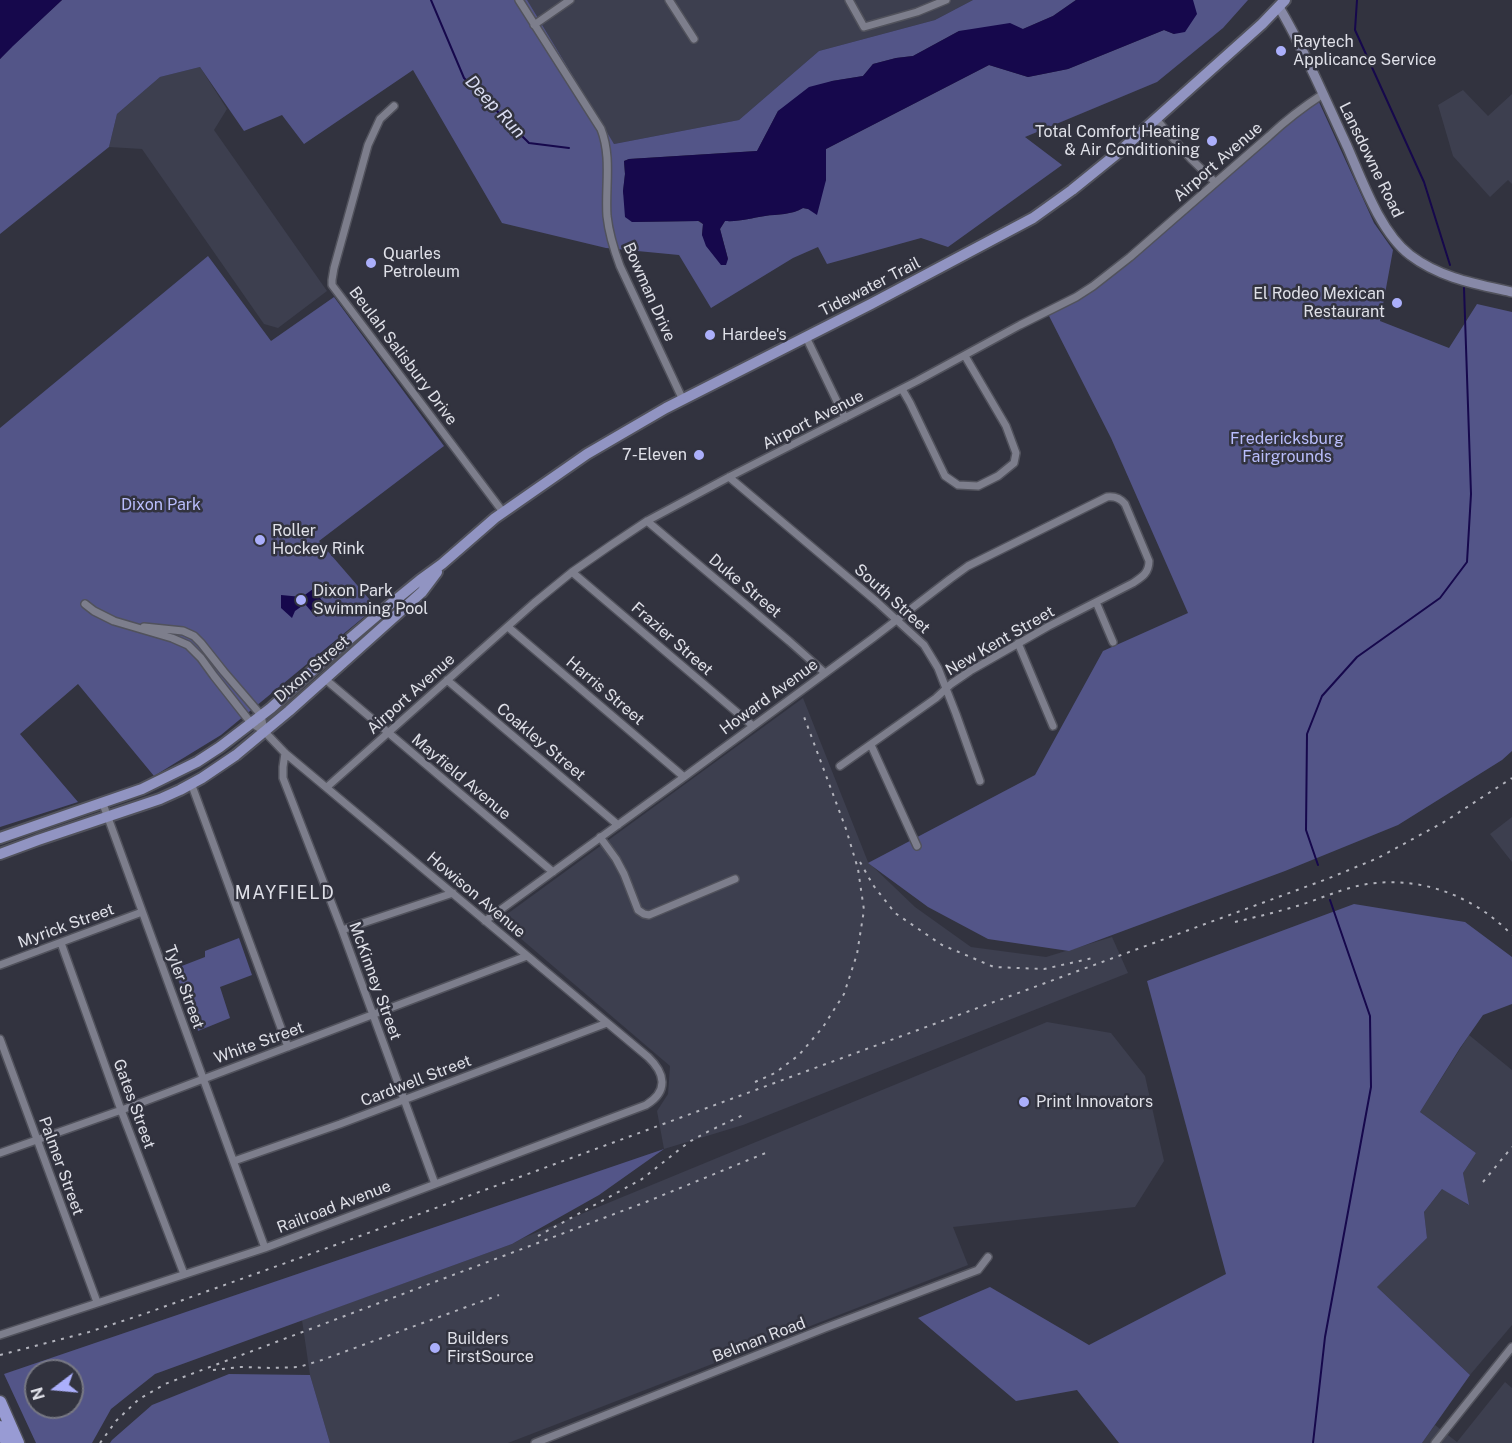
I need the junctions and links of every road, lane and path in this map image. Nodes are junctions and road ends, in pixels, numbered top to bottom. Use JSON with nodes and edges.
{"nodes":[{"id":1,"x":519,"y":0,"type":"edge"},
{"id":2,"x":570,"y":0,"type":"edge"},
{"id":3,"x":669,"y":0,"type":"edge"},
{"id":4,"x":849,"y":0,"type":"edge"},
{"id":5,"x":946,"y":0,"type":"edge"},
{"id":6,"x":1282,"y":3,"type":"edge"},
{"id":7,"x":534,"y":25,"type":"junction"},
{"id":8,"x":694,"y":39,"type":"dead end"},
{"id":9,"x":1323,"y":94,"type":"junction"},
{"id":10,"x":394,"y":106,"type":"dead end"},
{"id":11,"x":1156,"y":119,"type":"junction"},
{"id":12,"x":1215,"y":182,"type":"junction"},
{"id":13,"x":1512,"y":292,"type":"edge"},
{"id":14,"x":806,"y":337,"type":"junction"},
{"id":15,"x":965,"y":356,"type":"junction"},
{"id":16,"x":902,"y":389,"type":"junction"},
{"id":17,"x":683,"y":400,"type":"junction"},
{"id":18,"x":845,"y":418,"type":"junction"},
{"id":19,"x":729,"y":477,"type":"junction"},
{"id":20,"x":503,"y":512,"type":"junction"},
{"id":21,"x":647,"y":521,"type":"junction"},
{"id":22,"x":442,"y":564,"type":"junction"},
{"id":23,"x":572,"y":572,"type":"junction"},
{"id":24,"x":1119,"y":590,"type":"joint"},
{"id":25,"x":1096,"y":602,"type":"junction"},
{"id":26,"x":85,"y":604,"type":"dead end"},
{"id":27,"x":897,"y":619,"type":"junction"},
{"id":28,"x":137,"y":627,"type":"junction"},
{"id":29,"x":508,"y":627,"type":"junction"},
{"id":30,"x":1113,"y":642,"type":"dead end"},
{"id":31,"x":1018,"y":643,"type":"junction"},
{"id":32,"x":825,"y":673,"type":"junction"},
{"id":33,"x":325,"y":679,"type":"junction"},
{"id":34,"x":447,"y":680,"type":"junction"},
{"id":35,"x":946,"y":688,"type":"junction"},
{"id":36,"x":261,"y":715,"type":"junction"},
{"id":37,"x":251,"y":723,"type":"junction"},
{"id":38,"x":753,"y":726,"type":"junction"},
{"id":39,"x":1053,"y":726,"type":"dead end"},
{"id":40,"x":264,"y":731,"type":"junction"},
{"id":41,"x":388,"y":733,"type":"junction"},
{"id":42,"x":871,"y":745,"type":"junction"},
{"id":43,"x":285,"y":753,"type":"junction"},
{"id":44,"x":840,"y":766,"type":"dead end"},
{"id":45,"x":684,"y":777,"type":"junction"},
{"id":46,"x":980,"y":782,"type":"dead end"},
{"id":47,"x":191,"y":783,"type":"junction"},
{"id":48,"x":327,"y":787,"type":"junction"},
{"id":49,"x":103,"y":804,"type":"junction"},
{"id":50,"x":107,"y":817,"type":"junction"},
{"id":51,"x":618,"y":825,"type":"junction"},
{"id":52,"x":600,"y":837,"type":"junction"},
{"id":53,"x":0,"y":838,"type":"edge"},
{"id":54,"x":917,"y":846,"type":"dead end"},
{"id":55,"x":0,"y":854,"type":"edge"},
{"id":56,"x":553,"y":872,"type":"junction"},
{"id":57,"x":735,"y":879,"type":"dead end"},
{"id":58,"x":453,"y":893,"type":"junction"},
{"id":59,"x":142,"y":912,"type":"junction"},
{"id":60,"x":485,"y":921,"type":"junction"},
{"id":61,"x":342,"y":930,"type":"junction"},
{"id":62,"x":61,"y":943,"type":"junction"},
{"id":63,"x":527,"y":956,"type":"junction"},
{"id":64,"x":0,"y":965,"type":"edge"},
{"id":65,"x":373,"y":1015,"type":"junction"},
{"id":66,"x":607,"y":1023,"type":"junction"},
{"id":67,"x":0,"y":1040,"type":"edge"},
{"id":68,"x":288,"y":1047,"type":"junction"},
{"id":69,"x":203,"y":1078,"type":"junction"},
{"id":70,"x":663,"y":1083,"type":"joint"},
{"id":71,"x":404,"y":1099,"type":"junction"},
{"id":72,"x":121,"y":1110,"type":"junction"},
{"id":73,"x":37,"y":1140,"type":"junction"},
{"id":74,"x":0,"y":1153,"type":"edge"},
{"id":75,"x":234,"y":1161,"type":"junction"},
{"id":76,"x":435,"y":1184,"type":"junction"},
{"id":77,"x":265,"y":1248,"type":"junction"},
{"id":78,"x":988,"y":1257,"type":"dead end"},
{"id":79,"x":184,"y":1274,"type":"junction"},
{"id":80,"x":97,"y":1302,"type":"junction"},
{"id":81,"x":0,"y":1335,"type":"edge"},
{"id":82,"x":1512,"y":1347,"type":"edge"},
{"id":83,"x":1,"y":1403,"type":"edge"},
{"id":84,"x":0,"y":1427,"type":"edge"},
{"id":85,"x":7,"y":1443,"type":"edge"},
{"id":86,"x":18,"y":1443,"type":"edge"},
{"id":87,"x":535,"y":1443,"type":"edge"},
{"id":88,"x":1435,"y":1443,"type":"edge"}],
"edges":[{"from":1,"to":7,"type":"street","name":"Bowman Drive"},
{"from":2,"to":7,"type":"street"},
{"from":3,"to":8,"type":"street"},
{"from":4,"to":5,"type":"street"},
{"from":6,"to":9,"type":"main road","name":"Lansdowne Road"},
{"from":6,"to":11,"type":"main road","name":"Tidewater Trail"},
{"from":7,"to":17,"type":"street","name":"Bowman Drive"},
{"from":9,"to":12,"type":"street","name":"Airport Avenue"},
{"from":9,"to":13,"type":"main road","name":"Lansdowne Road"},
{"from":10,"to":20,"type":"street","name":"Beulah Salisbury Drive"},
{"from":11,"to":12,"type":"street"},
{"from":11,"to":14,"type":"main road","name":"Tidewater Trail"},
{"from":12,"to":15,"type":"street","name":"Airport Avenue"},
{"from":14,"to":17,"type":"main road","name":"Tidewater Trail"},
{"from":14,"to":18,"type":"street"},
{"from":15,"to":16,"type":"street","name":"Airport Avenue"},
{"from":15,"to":16,"type":"street"},
{"from":16,"to":18,"type":"street","name":"Airport Avenue"},
{"from":17,"to":20,"type":"main road","name":"Tidewater Trail"},
{"from":18,"to":19,"type":"street","name":"Airport Avenue"},
{"from":19,"to":21,"type":"street","name":"Airport Avenue"},
{"from":19,"to":27,"type":"street","name":"South Street"},
{"from":20,"to":22,"type":"main road","name":"Tidewater Trail"},
{"from":21,"to":23,"type":"street","name":"Airport Avenue"},
{"from":21,"to":32,"type":"street","name":"Duke Street"},
{"from":22,"to":33,"type":"main road","name":"Dixon Street"},
{"from":22,"to":36,"type":"main road","name":"Dixon Street"},
{"from":23,"to":29,"type":"street","name":"Airport Avenue"},
{"from":23,"to":38,"type":"street","name":"Frazier Street"},
{"from":24,"to":25,"type":"street","name":"New Kent Street"},
{"from":24,"to":27,"type":"street","name":"Howard Avenue"},
{"from":25,"to":30,"type":"street"},
{"from":25,"to":31,"type":"street","name":"New Kent Street"},
{"from":26,"to":28,"type":"street"},
{"from":27,"to":32,"type":"street","name":"Howard Avenue"},
{"from":27,"to":35,"type":"street","name":"South Street"},
{"from":28,"to":36,"type":"street"},
{"from":28,"to":37,"type":"street"},
{"from":29,"to":34,"type":"street","name":"Airport Avenue"},
{"from":29,"to":45,"type":"street","name":"Harris Street"},
{"from":31,"to":35,"type":"street","name":"New Kent Street"},
{"from":31,"to":39,"type":"street"},
{"from":32,"to":38,"type":"street","name":"Howard Avenue"},
{"from":33,"to":40,"type":"main road","name":"Dixon Street"},
{"from":33,"to":41,"type":"street","name":"Mayfield Avenue"},
{"from":34,"to":41,"type":"street","name":"Airport Avenue"},
{"from":34,"to":51,"type":"street","name":"Coakley Street"},
{"from":35,"to":42,"type":"street","name":"New Kent Street"},
{"from":35,"to":46,"type":"street","name":"South Street"},
{"from":36,"to":37,"type":"main road","name":"Dixon Street"},
{"from":36,"to":40,"type":"street"},
{"from":37,"to":40,"type":"street"},
{"from":37,"to":49,"type":"main road","name":"Dixon Street"},
{"from":38,"to":45,"type":"street","name":"Howard Avenue"},
{"from":40,"to":43,"type":"street","name":"Howison Avenue"},
{"from":40,"to":47,"type":"main road","name":"Dixon Street"},
{"from":41,"to":48,"type":"street","name":"Airport Avenue"},
{"from":41,"to":56,"type":"street","name":"Mayfield Avenue"},
{"from":42,"to":44,"type":"street","name":"New Kent Street"},
{"from":42,"to":54,"type":"street"},
{"from":43,"to":48,"type":"street","name":"Howison Avenue"},
{"from":43,"to":61,"type":"street","name":"McKinney Street"},
{"from":45,"to":51,"type":"street","name":"Howard Avenue"},
{"from":47,"to":50,"type":"main road","name":"Dixon Street"},
{"from":47,"to":68,"type":"street"},
{"from":48,"to":58,"type":"street","name":"Howison Avenue"},
{"from":49,"to":50,"type":"street","name":"Tyler Street"},
{"from":49,"to":53,"type":"main road","name":"Dixon Street"},
{"from":50,"to":55,"type":"main road","name":"Dixon Street"},
{"from":50,"to":59,"type":"street","name":"Tyler Street"},
{"from":51,"to":52,"type":"street","name":"Howard Avenue"},
{"from":52,"to":56,"type":"street","name":"Howard Avenue"},
{"from":52,"to":57,"type":"street"},
{"from":56,"to":60,"type":"street","name":"Howard Avenue"},
{"from":58,"to":60,"type":"street","name":"Howison Avenue"},
{"from":58,"to":61,"type":"street"},
{"from":59,"to":62,"type":"street","name":"Myrick Street"},
{"from":59,"to":69,"type":"street","name":"Tyler Street"},
{"from":60,"to":63,"type":"street","name":"Howison Avenue"},
{"from":61,"to":65,"type":"street","name":"McKinney Street"},
{"from":62,"to":64,"type":"street","name":"Myrick Street"},
{"from":62,"to":72,"type":"street","name":"Gates Street"},
{"from":63,"to":65,"type":"street","name":"White Street"},
{"from":63,"to":66,"type":"street","name":"Howison Avenue"},
{"from":65,"to":68,"type":"street","name":"White Street"},
{"from":65,"to":71,"type":"street","name":"McKinney Street"},
{"from":66,"to":70,"type":"street","name":"Howison Avenue"},
{"from":66,"to":71,"type":"street","name":"Cardwell Street"},
{"from":67,"to":73,"type":"street","name":"Palmer Street"},
{"from":68,"to":69,"type":"street","name":"White Street"},
{"from":69,"to":72,"type":"street","name":"White Street"},
{"from":69,"to":75,"type":"street","name":"Tyler Street"},
{"from":70,"to":76,"type":"street","name":"Railroad Avenue"},
{"from":71,"to":75,"type":"street","name":"Cardwell Street"},
{"from":71,"to":76,"type":"street","name":"McKinney Street"},
{"from":72,"to":73,"type":"street","name":"White Street"},
{"from":72,"to":79,"type":"street","name":"Gates Street"},
{"from":73,"to":74,"type":"street","name":"White Street"},
{"from":73,"to":80,"type":"street","name":"Palmer Street"},
{"from":75,"to":77,"type":"street","name":"Tyler Street"},
{"from":76,"to":77,"type":"street","name":"Railroad Avenue"},
{"from":77,"to":79,"type":"street","name":"Railroad Avenue"},
{"from":78,"to":87,"type":"street","name":"Belman Road"},
{"from":79,"to":80,"type":"street","name":"Railroad Avenue"},
{"from":80,"to":81,"type":"street","name":"Railroad Avenue"},
{"from":82,"to":88,"type":"street"},
{"from":83,"to":86,"type":"highway"},
{"from":84,"to":85,"type":"highway"}]}
